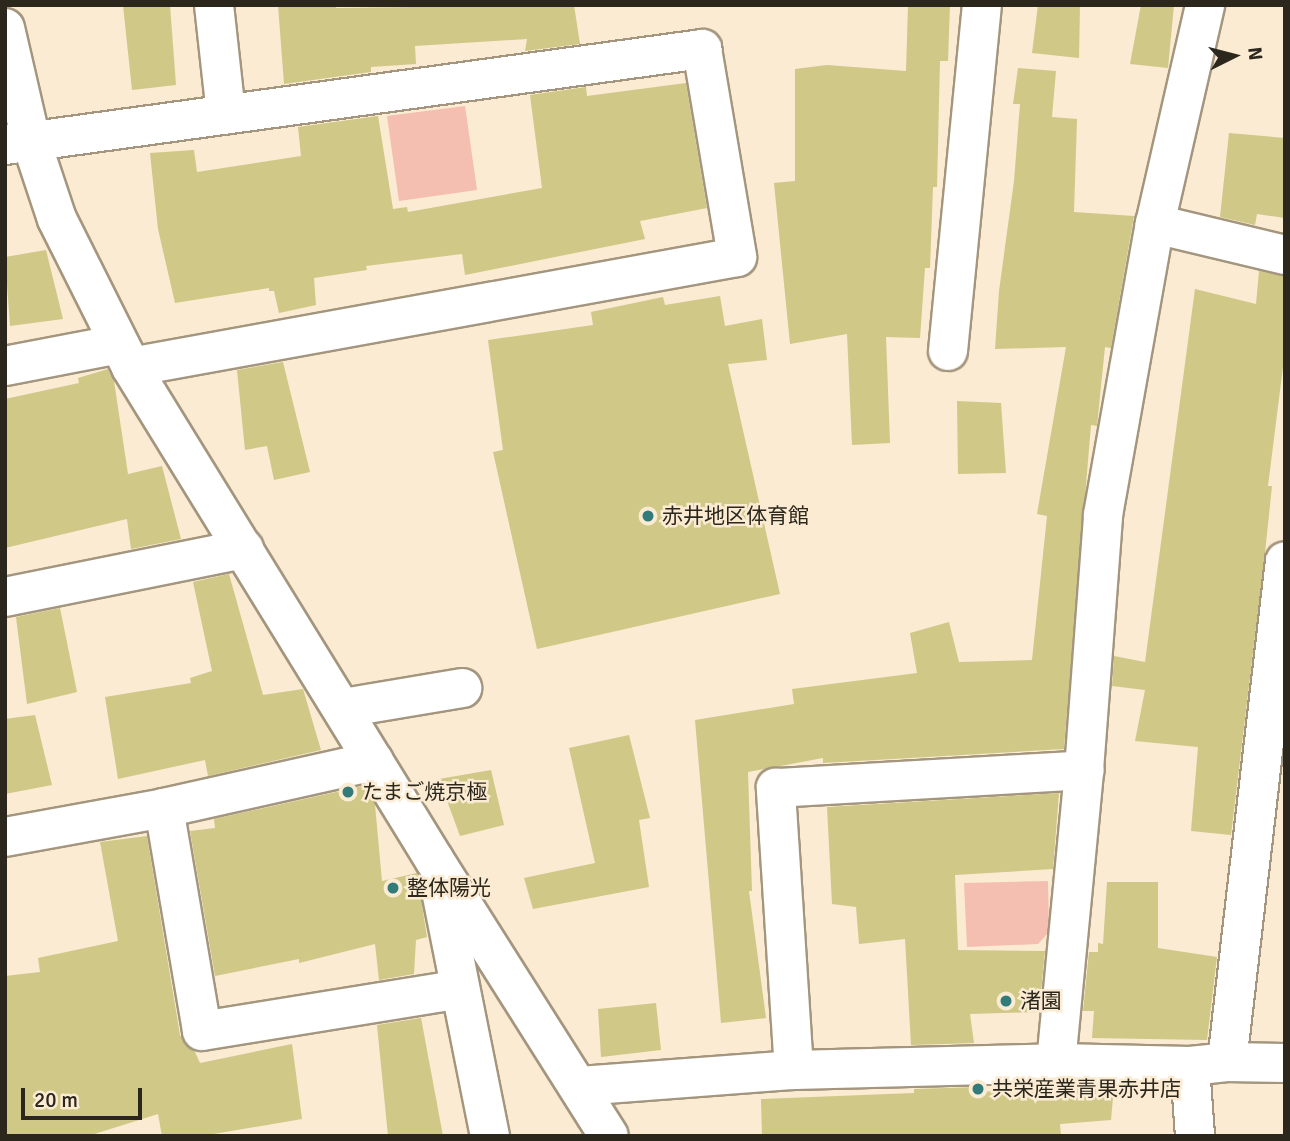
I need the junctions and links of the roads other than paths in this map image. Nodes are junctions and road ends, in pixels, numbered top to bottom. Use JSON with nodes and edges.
{"nodes":[{"id":1,"x":214,"y":5,"type":"edge"},
{"id":2,"x":982,"y":5,"type":"edge"},
{"id":3,"x":1205,"y":5,"type":"edge"},
{"id":4,"x":5,"y":28,"type":"edge"},
{"id":5,"x":226,"y":114,"type":"junction"},
{"id":6,"x":18,"y":143,"type":"edge"},
{"id":7,"x":1155,"y":223,"type":"junction"},
{"id":8,"x":1285,"y":255,"type":"edge"},
{"id":9,"x":948,"y":351,"type":"dead end"},
{"id":10,"x":125,"y":355,"type":"junction"},
{"id":11,"x":5,"y":366,"type":"edge"},
{"id":12,"x":244,"y":549,"type":"junction"},
{"id":13,"x":1285,"y":561,"type":"edge"},
{"id":14,"x":5,"y":597,"type":"edge"},
{"id":15,"x":462,"y":688,"type":"dead end"},
{"id":16,"x":343,"y":708,"type":"junction"},
{"id":17,"x":374,"y":761,"type":"junction"},
{"id":18,"x":1084,"y":770,"type":"junction"},
{"id":19,"x":164,"y":808,"type":"junction"},
{"id":20,"x":5,"y":837,"type":"edge"},
{"id":21,"x":435,"y":861,"type":"junction"},
{"id":22,"x":460,"y":989,"type":"junction"},
{"id":23,"x":1227,"y":1062,"type":"junction"},
{"id":24,"x":1056,"y":1063,"type":"junction"},
{"id":25,"x":1285,"y":1063,"type":"edge"},
{"id":26,"x":1190,"y":1066,"type":"junction"},
{"id":27,"x":794,"y":1070,"type":"junction"},
{"id":28,"x":580,"y":1086,"type":"junction"},
{"id":29,"x":491,"y":1136,"type":"edge"},
{"id":30,"x":609,"y":1136,"type":"edge"},
{"id":31,"x":1195,"y":1136,"type":"edge"}],
"edges":[{"from":1,"to":5,"type":"street"},
{"from":2,"to":9,"type":"street"},
{"from":3,"to":7,"type":"street"},
{"from":4,"to":6,"type":"street"},
{"from":5,"to":6,"type":"street"},
{"from":5,"to":10,"type":"street"},
{"from":6,"to":10,"type":"street"},
{"from":7,"to":8,"type":"street"},
{"from":7,"to":18,"type":"street"},
{"from":10,"to":11,"type":"street"},
{"from":10,"to":12,"type":"street"},
{"from":12,"to":14,"type":"street"},
{"from":12,"to":16,"type":"street"},
{"from":13,"to":23,"type":"street"},
{"from":15,"to":16,"type":"street"},
{"from":16,"to":17,"type":"street"},
{"from":17,"to":19,"type":"street"},
{"from":17,"to":21,"type":"street"},
{"from":18,"to":24,"type":"street"},
{"from":18,"to":27,"type":"street"},
{"from":19,"to":20,"type":"street"},
{"from":19,"to":22,"type":"street"},
{"from":21,"to":22,"type":"street"},
{"from":21,"to":28,"type":"street"},
{"from":22,"to":29,"type":"street"},
{"from":23,"to":25,"type":"street"},
{"from":23,"to":26,"type":"street"},
{"from":24,"to":26,"type":"street"},
{"from":24,"to":27,"type":"street"},
{"from":26,"to":31,"type":"street"},
{"from":27,"to":28,"type":"street"},
{"from":28,"to":30,"type":"street"}]}
